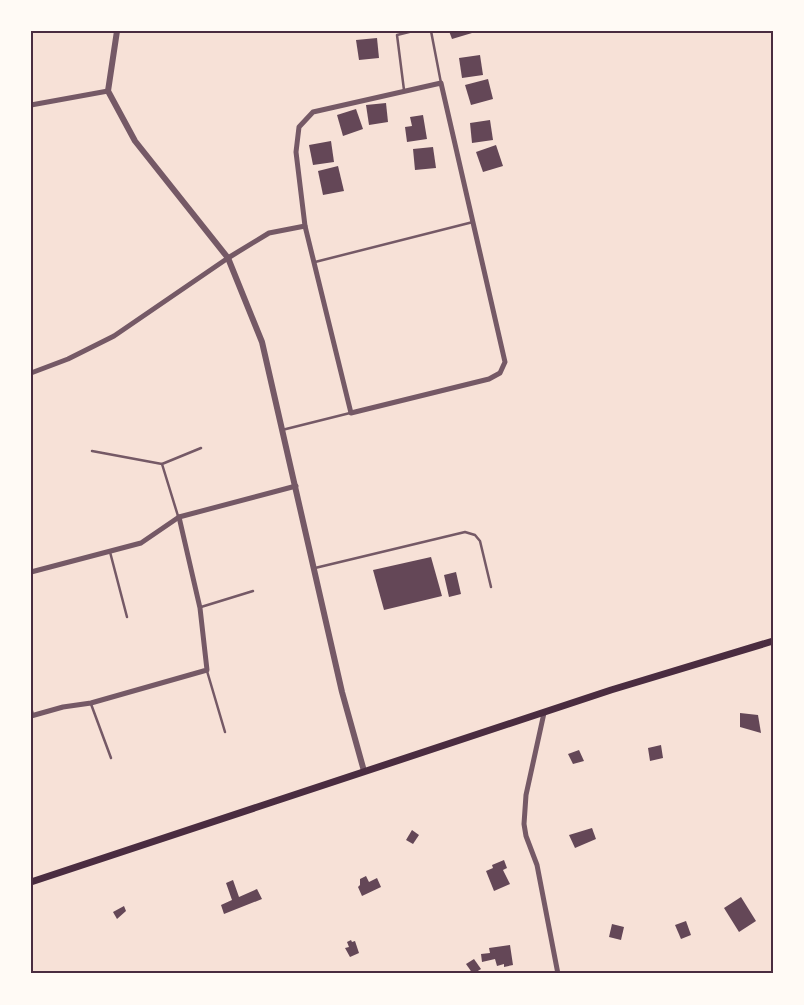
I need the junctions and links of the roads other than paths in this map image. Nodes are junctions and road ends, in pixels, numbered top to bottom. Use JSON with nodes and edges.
{"nodes":[{"id":1,"x":118,"y":31,"type":"edge"},
{"id":2,"x":413,"y":31,"type":"edge"},
{"id":3,"x":432,"y":31,"type":"edge"},
{"id":4,"x":441,"y":83,"type":"junction"},
{"id":5,"x":404,"y":90,"type":"junction"},
{"id":6,"x":108,"y":91,"type":"junction"},
{"id":7,"x":31,"y":105,"type":"edge"},
{"id":8,"x":473,"y":222,"type":"junction"},
{"id":9,"x":305,"y":226,"type":"junction"},
{"id":10,"x":228,"y":258,"type":"junction"},
{"id":11,"x":315,"y":262,"type":"junction"},
{"id":12,"x":31,"y":373,"type":"edge"},
{"id":13,"x":351,"y":413,"type":"junction"},
{"id":14,"x":282,"y":430,"type":"junction"},
{"id":15,"x":201,"y":448,"type":"dead end"},
{"id":16,"x":92,"y":451,"type":"dead end"},
{"id":17,"x":162,"y":464,"type":"junction"},
{"id":18,"x":296,"y":486,"type":"junction"},
{"id":19,"x":179,"y":518,"type":"junction"},
{"id":20,"x":110,"y":551,"type":"junction"},
{"id":21,"x":313,"y":568,"type":"junction"},
{"id":22,"x":31,"y":572,"type":"edge"},
{"id":23,"x":491,"y":587,"type":"dead end"},
{"id":24,"x":253,"y":592,"type":"dead end"},
{"id":25,"x":200,"y":608,"type":"junction"},
{"id":26,"x":126,"y":617,"type":"dead end"},
{"id":27,"x":773,"y":641,"type":"edge"},
{"id":28,"x":207,"y":670,"type":"junction"},
{"id":29,"x":91,"y":703,"type":"junction"},
{"id":30,"x":31,"y":707,"type":"edge"},
{"id":31,"x":544,"y":713,"type":"junction"},
{"id":32,"x":32,"y":715,"type":"edge"},
{"id":33,"x":225,"y":732,"type":"dead end"},
{"id":34,"x":111,"y":758,"type":"dead end"},
{"id":35,"x":364,"y":771,"type":"junction"},
{"id":36,"x":31,"y":882,"type":"edge"},
{"id":37,"x":558,"y":974,"type":"edge"}],
"edges":[{"from":1,"to":6,"type":"street"},
{"from":2,"to":5,"type":"lane"},
{"from":3,"to":4,"type":"lane"},
{"from":4,"to":5,"type":"street"},
{"from":4,"to":8,"type":"street"},
{"from":5,"to":9,"type":"street"},
{"from":6,"to":7,"type":"street"},
{"from":6,"to":10,"type":"street"},
{"from":8,"to":11,"type":"lane"},
{"from":8,"to":13,"type":"street"},
{"from":9,"to":10,"type":"street"},
{"from":9,"to":11,"type":"street"},
{"from":10,"to":12,"type":"street"},
{"from":10,"to":14,"type":"street"},
{"from":11,"to":13,"type":"street"},
{"from":13,"to":14,"type":"lane"},
{"from":14,"to":18,"type":"street"},
{"from":15,"to":17,"type":"lane"},
{"from":16,"to":17,"type":"lane"},
{"from":17,"to":19,"type":"lane"},
{"from":18,"to":19,"type":"street"},
{"from":18,"to":21,"type":"street"},
{"from":19,"to":20,"type":"street"},
{"from":19,"to":25,"type":"street"},
{"from":20,"to":22,"type":"street"},
{"from":20,"to":26,"type":"lane"},
{"from":21,"to":23,"type":"lane"},
{"from":21,"to":35,"type":"street"},
{"from":24,"to":25,"type":"lane"},
{"from":25,"to":28,"type":"street"},
{"from":27,"to":31,"type":"main road"},
{"from":28,"to":29,"type":"street"},
{"from":28,"to":33,"type":"lane"},
{"from":29,"to":32,"type":"street"},
{"from":29,"to":34,"type":"lane"},
{"from":30,"to":32,"type":"lane"},
{"from":31,"to":35,"type":"main road"},
{"from":31,"to":37,"type":"street"},
{"from":35,"to":36,"type":"main road"}]}
